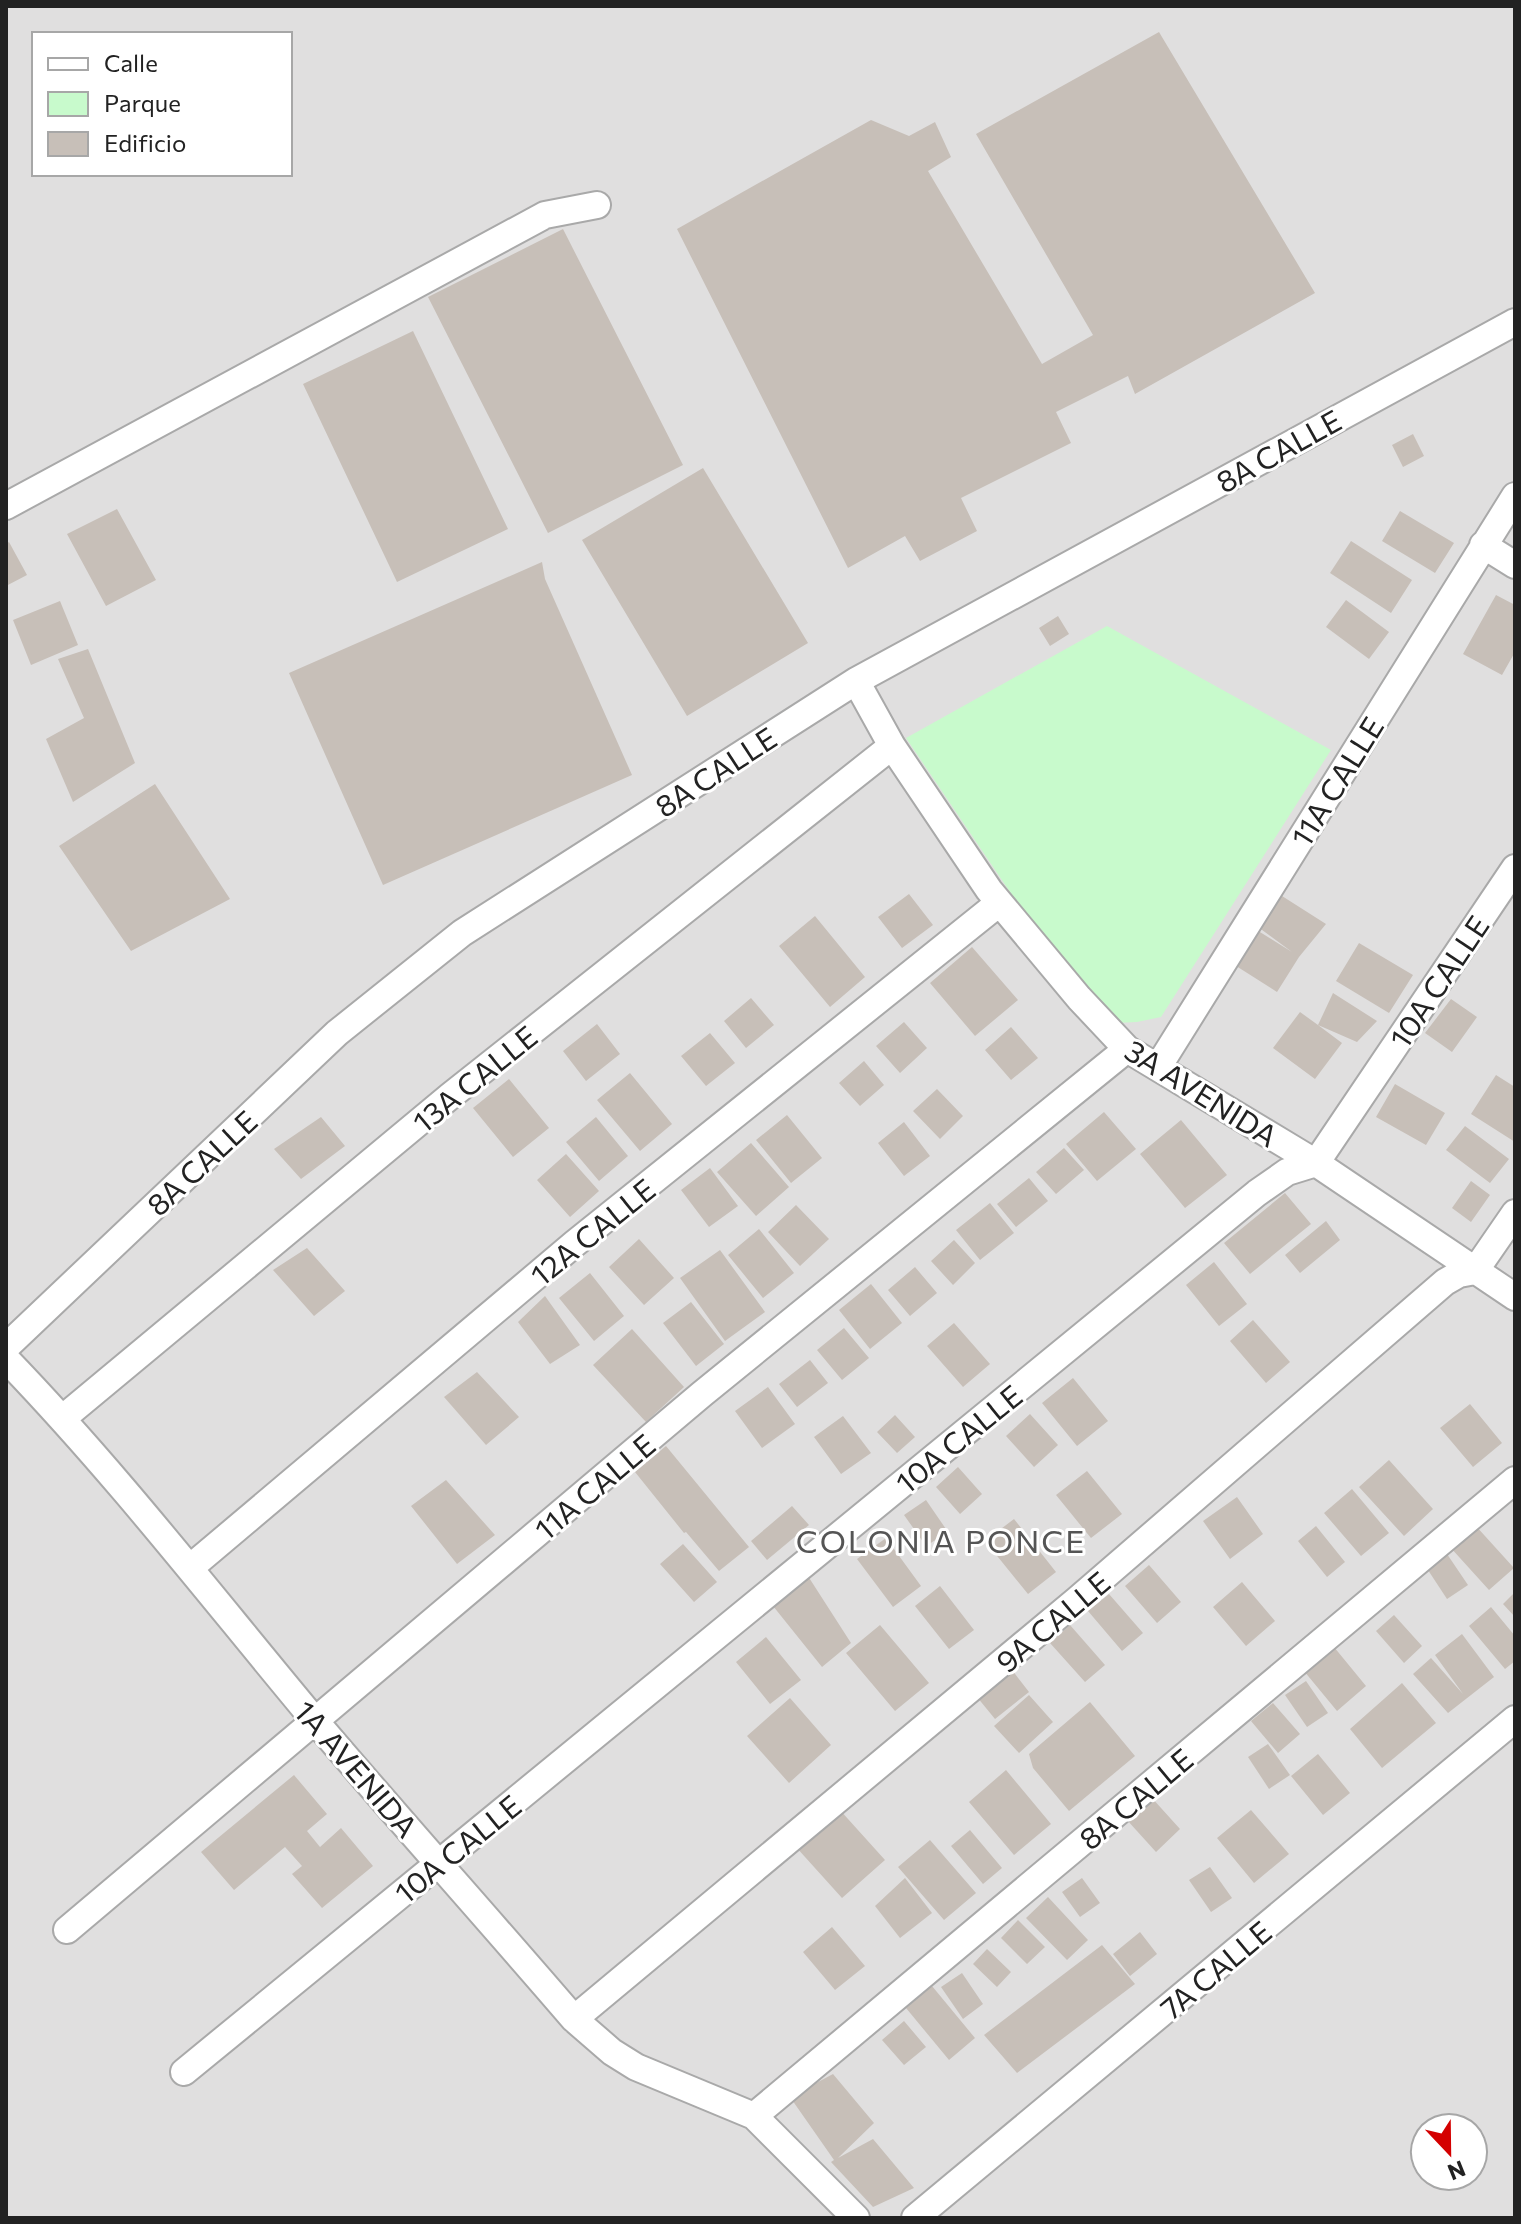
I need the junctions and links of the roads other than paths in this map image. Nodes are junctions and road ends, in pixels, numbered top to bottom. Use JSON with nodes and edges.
{"nodes":[{"id":1,"x":597,"y":205,"type":"dead end"},
{"id":2,"x":1515,"y":322,"type":"edge"},
{"id":3,"x":1515,"y":496,"type":"edge"},
{"id":4,"x":6,"y":506,"type":"edge"},
{"id":5,"x":1483,"y":545,"type":"junction"},
{"id":6,"x":1515,"y":565,"type":"edge"},
{"id":7,"x":856,"y":681,"type":"junction"},
{"id":8,"x":892,"y":746,"type":"junction"},
{"id":9,"x":1515,"y":868,"type":"edge"},
{"id":10,"x":999,"y":903,"type":"junction"},
{"id":11,"x":1127,"y":1049,"type":"junction"},
{"id":12,"x":1158,"y":1067,"type":"junction"},
{"id":13,"x":1316,"y":1163,"type":"junction"},
{"id":14,"x":1515,"y":1213,"type":"edge"},
{"id":15,"x":1475,"y":1271,"type":"junction"},
{"id":16,"x":1515,"y":1297,"type":"edge"},
{"id":17,"x":6,"y":1347,"type":"edge"},
{"id":18,"x":6,"y":1359,"type":"edge"},
{"id":19,"x":63,"y":1418,"type":"junction"},
{"id":20,"x":1515,"y":1480,"type":"edge"},
{"id":21,"x":191,"y":1567,"type":"junction"},
{"id":22,"x":1515,"y":1719,"type":"edge"},
{"id":23,"x":316,"y":1722,"type":"junction"},
{"id":24,"x":439,"y":1863,"type":"junction"},
{"id":25,"x":67,"y":1930,"type":"dead end"},
{"id":26,"x":574,"y":2019,"type":"junction"},
{"id":27,"x":184,"y":2072,"type":"dead end"},
{"id":28,"x":754,"y":2116,"type":"junction"},
{"id":29,"x":856,"y":2218,"type":"edge"},
{"id":30,"x":915,"y":2218,"type":"edge"}],
"edges":[{"from":1,"to":4,"type":"street"},
{"from":2,"to":7,"type":"street","name":"8A CALLE"},
{"from":3,"to":5,"type":"street","name":"11A CALLE"},
{"from":5,"to":6,"type":"street"},
{"from":5,"to":12,"type":"street","name":"11A CALLE"},
{"from":7,"to":8,"type":"street","name":"3A AVENIDA"},
{"from":7,"to":17,"type":"street","name":"8A CALLE"},
{"from":8,"to":10,"type":"street","name":"3A AVENIDA"},
{"from":8,"to":19,"type":"street","name":"13A CALLE"},
{"from":9,"to":13,"type":"street","name":"10A CALLE"},
{"from":10,"to":11,"type":"street","name":"3A AVENIDA"},
{"from":10,"to":21,"type":"street","name":"12A CALLE"},
{"from":11,"to":12,"type":"street","name":"3A AVENIDA"},
{"from":11,"to":23,"type":"street","name":"11A CALLE"},
{"from":12,"to":13,"type":"street","name":"3A AVENIDA"},
{"from":13,"to":15,"type":"street","name":"3A AVENIDA"},
{"from":13,"to":24,"type":"street","name":"10A CALLE"},
{"from":14,"to":15,"type":"street"},
{"from":15,"to":16,"type":"street","name":"3A AVENIDA"},
{"from":15,"to":26,"type":"street","name":"9A CALLE"},
{"from":18,"to":19,"type":"street","name":"1A AVENIDA"},
{"from":19,"to":21,"type":"street","name":"1A AVENIDA"},
{"from":20,"to":28,"type":"street","name":"8A CALLE"},
{"from":21,"to":23,"type":"street","name":"1A AVENIDA"},
{"from":22,"to":30,"type":"street","name":"7A CALLE"},
{"from":23,"to":24,"type":"street","name":"1A AVENIDA"},
{"from":23,"to":25,"type":"street","name":"11A CALLE"},
{"from":24,"to":26,"type":"street","name":"1A AVENIDA"},
{"from":24,"to":27,"type":"street","name":"10A CALLE"},
{"from":26,"to":28,"type":"street","name":"1A AVENIDA"},
{"from":28,"to":29,"type":"street","name":"1A AVENIDA"}]}
